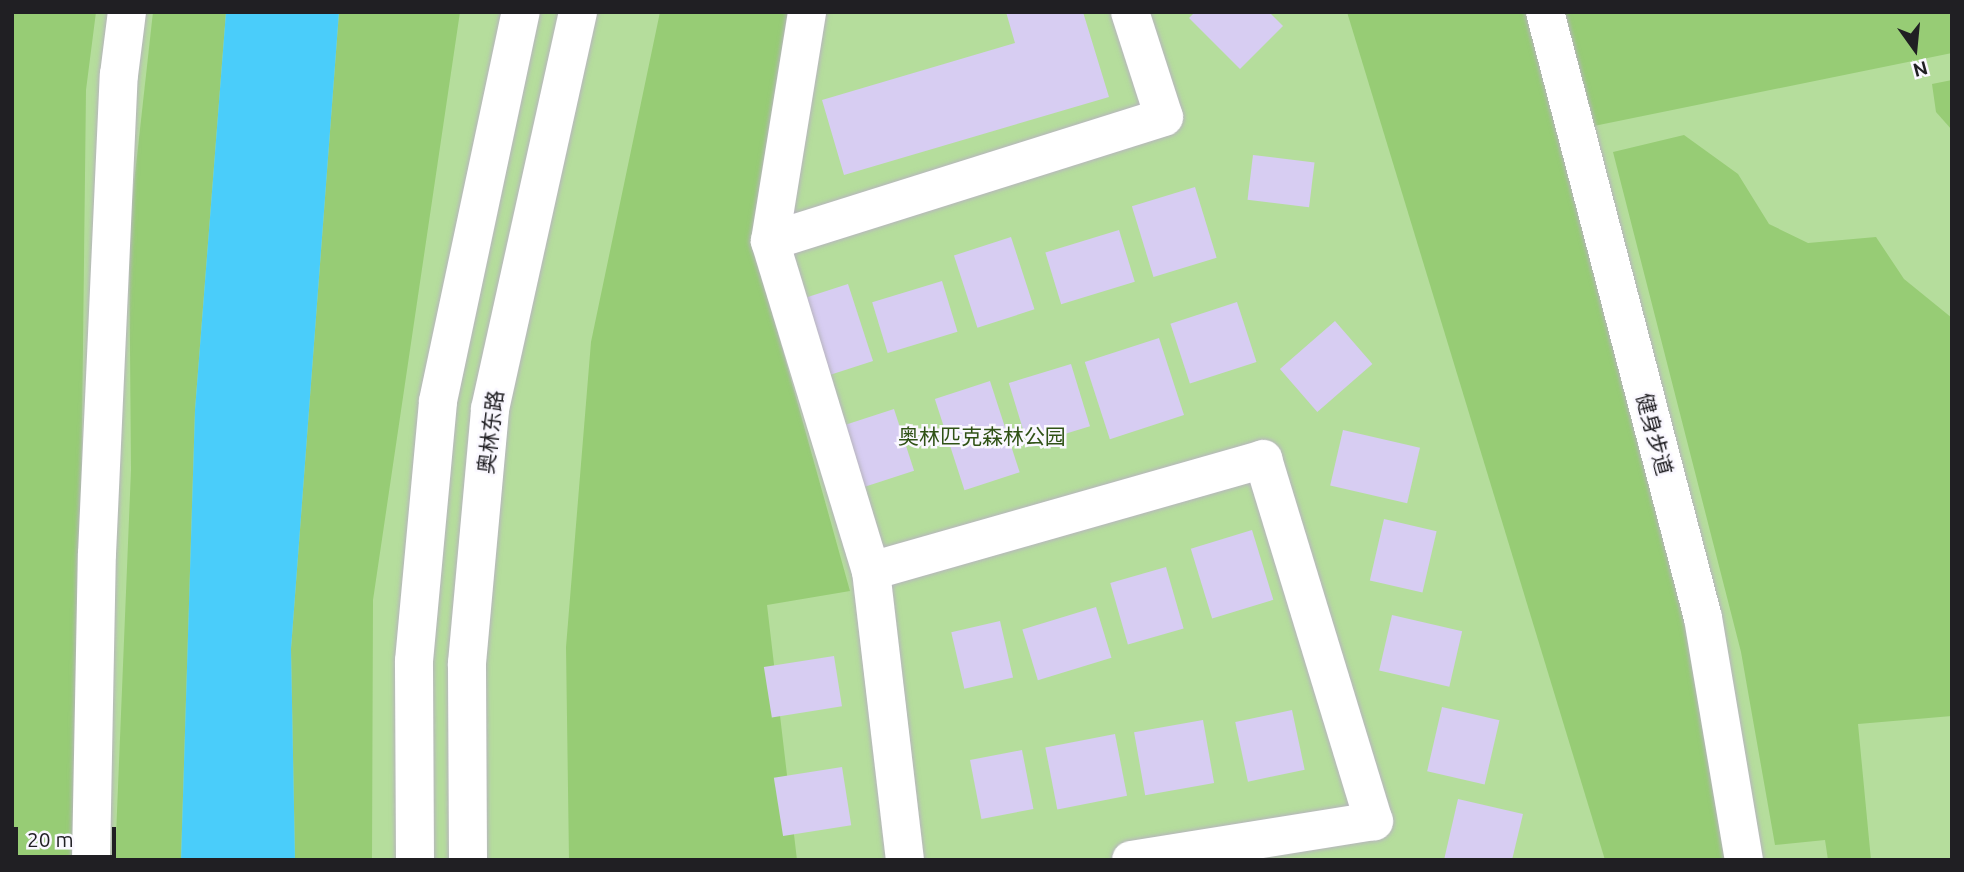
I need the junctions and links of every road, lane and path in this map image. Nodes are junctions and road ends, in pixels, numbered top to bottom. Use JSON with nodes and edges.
{"nodes":[{"id":1,"x":127,"y":12,"type":"edge"},
{"id":2,"x":520,"y":12,"type":"edge"},
{"id":3,"x":578,"y":12,"type":"edge"},
{"id":4,"x":807,"y":12,"type":"edge"},
{"id":5,"x":1130,"y":12,"type":"edge"},
{"id":6,"x":1545,"y":12,"type":"edge"},
{"id":7,"x":770,"y":241,"type":"junction"},
{"id":8,"x":871,"y":571,"type":"junction"},
{"id":9,"x":91,"y":860,"type":"edge"},
{"id":10,"x":415,"y":860,"type":"edge"},
{"id":11,"x":468,"y":860,"type":"edge"},
{"id":12,"x":905,"y":860,"type":"edge"},
{"id":13,"x":1131,"y":860,"type":"edge"},
{"id":14,"x":1744,"y":860,"type":"edge"}],
"edges":[{"from":1,"to":9,"type":"street"},
{"from":2,"to":10,"type":"street"},
{"from":3,"to":11,"type":"street","name":"奥林东路"},
{"from":4,"to":7,"type":"street"},
{"from":5,"to":7,"type":"street"},
{"from":6,"to":14,"type":"street","name":"健身步道"},
{"from":7,"to":8,"type":"street"},
{"from":8,"to":12,"type":"street"},
{"from":8,"to":13,"type":"street"}]}
